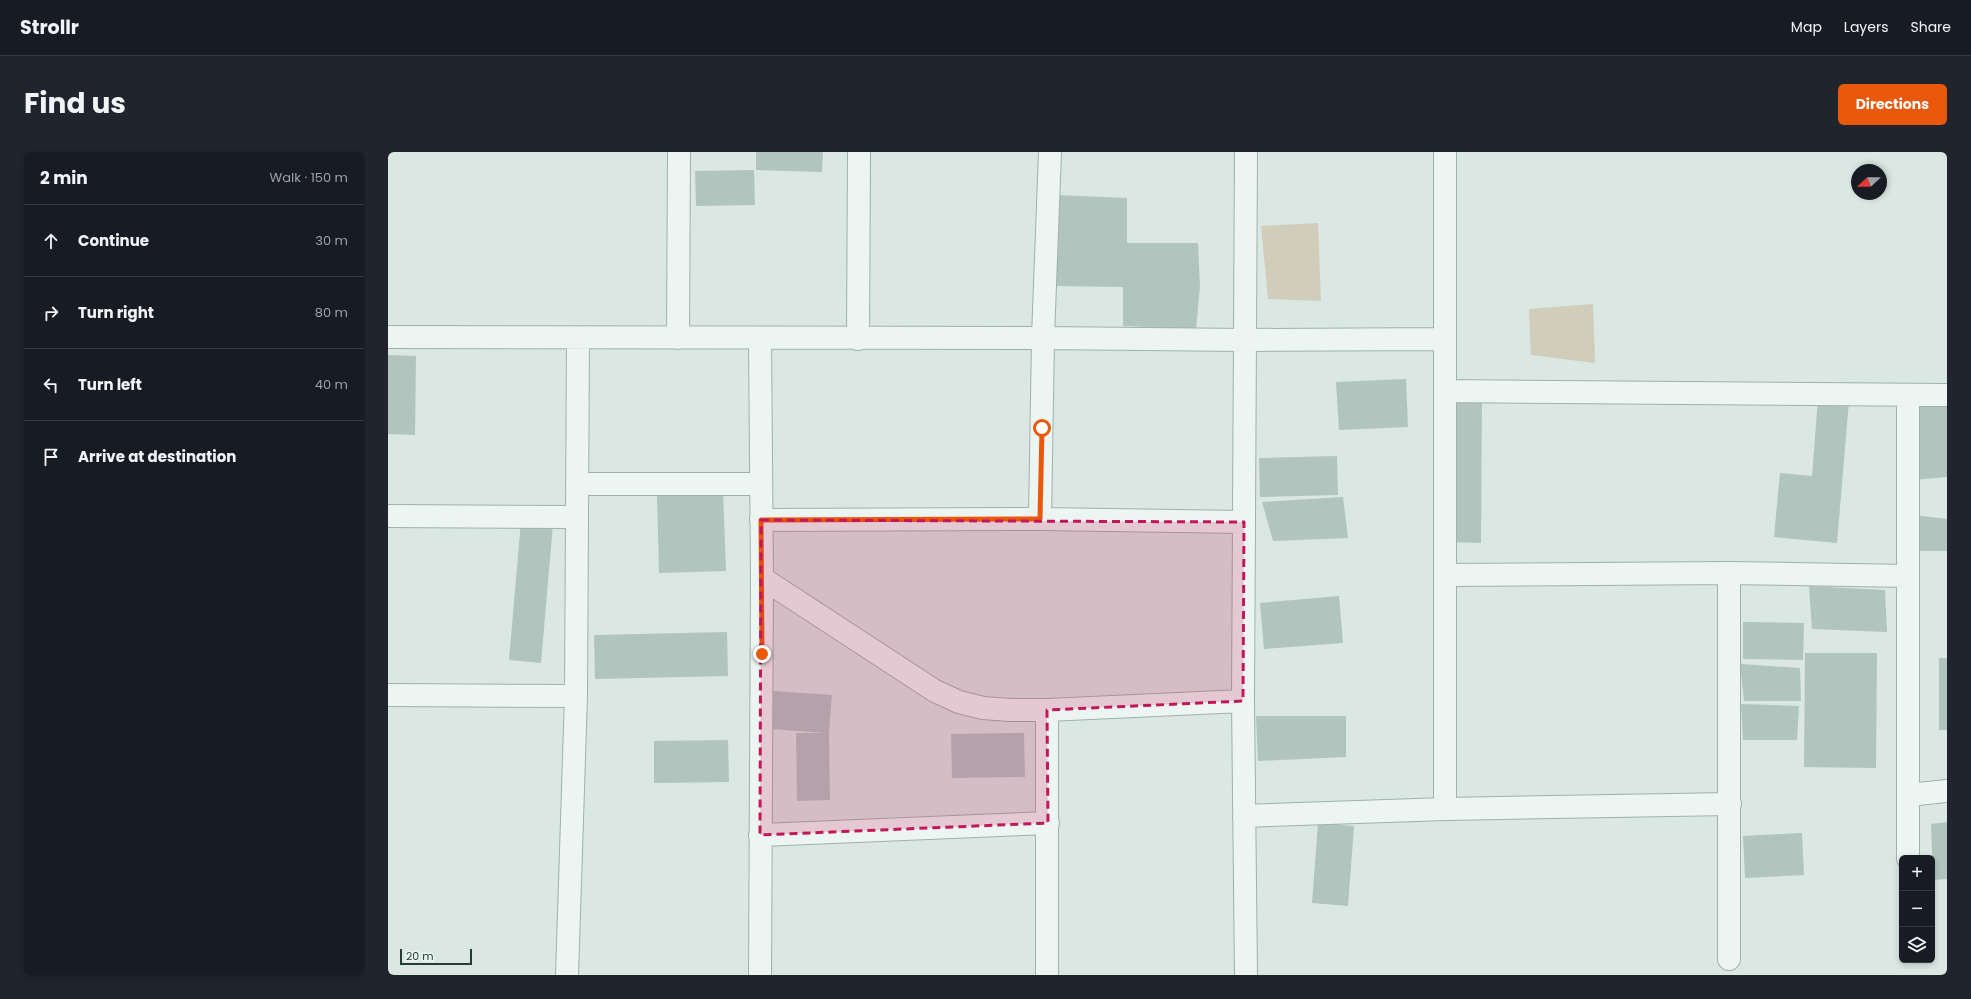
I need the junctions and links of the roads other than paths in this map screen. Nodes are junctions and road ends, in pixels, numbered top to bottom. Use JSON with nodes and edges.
{"nodes":[{"id":1,"x":680,"y":152,"type":"edge"},
{"id":2,"x":859,"y":152,"type":"edge"},
{"id":3,"x":1050,"y":152,"type":"edge"},
{"id":4,"x":1246,"y":152,"type":"edge"},
{"id":5,"x":1445,"y":152,"type":"edge"},
{"id":6,"x":388,"y":337,"type":"edge"},
{"id":7,"x":578,"y":338,"type":"junction"},
{"id":8,"x":678,"y":338,"type":"junction"},
{"id":9,"x":760,"y":338,"type":"junction"},
{"id":10,"x":1042,"y":338,"type":"junction"},
{"id":11,"x":858,"y":339,"type":"junction"},
{"id":12,"x":1445,"y":339,"type":"junction"},
{"id":13,"x":1245,"y":340,"type":"junction"},
{"id":14,"x":1445,"y":391,"type":"junction"},
{"id":15,"x":1908,"y":395,"type":"junction"},
{"id":16,"x":1947,"y":395,"type":"edge"},
{"id":17,"x":577,"y":484,"type":"junction"},
{"id":18,"x":761,"y":484,"type":"junction"},
{"id":19,"x":388,"y":516,"type":"edge"},
{"id":20,"x":577,"y":517,"type":"junction"},
{"id":21,"x":1040,"y":519,"type":"junction"},
{"id":22,"x":761,"y":520,"type":"junction"},
{"id":23,"x":1244,"y":522,"type":"junction"},
{"id":24,"x":1729,"y":573,"type":"junction"},
{"id":25,"x":1445,"y":575,"type":"junction"},
{"id":26,"x":1908,"y":576,"type":"junction"},
{"id":27,"x":762,"y":578,"type":"junction"},
{"id":28,"x":388,"y":696,"type":"edge"},
{"id":29,"x":576,"y":696,"type":"junction"},
{"id":30,"x":1243,"y":701,"type":"junction"},
{"id":31,"x":1047,"y":710,"type":"junction"},
{"id":32,"x":1947,"y":790,"type":"edge"},
{"id":33,"x":1908,"y":795,"type":"junction"},
{"id":34,"x":1730,"y":804,"type":"junction"},
{"id":35,"x":1445,"y":809,"type":"junction"},
{"id":36,"x":1244,"y":816,"type":"junction"},
{"id":37,"x":1048,"y":823,"type":"junction"},
{"id":38,"x":760,"y":835,"type":"junction"},
{"id":39,"x":1908,"y":855,"type":"edge"},
{"id":40,"x":1729,"y":959,"type":"dead end"},
{"id":41,"x":568,"y":975,"type":"edge"},
{"id":42,"x":760,"y":975,"type":"edge"},
{"id":43,"x":1047,"y":975,"type":"edge"},
{"id":44,"x":1246,"y":975,"type":"edge"}],
"edges":[{"from":1,"to":8,"type":"street"},
{"from":2,"to":11,"type":"street"},
{"from":3,"to":10,"type":"street"},
{"from":4,"to":13,"type":"street"},
{"from":5,"to":12,"type":"street"},
{"from":6,"to":7,"type":"street"},
{"from":7,"to":8,"type":"street"},
{"from":7,"to":17,"type":"street"},
{"from":8,"to":9,"type":"street"},
{"from":9,"to":11,"type":"street"},
{"from":9,"to":18,"type":"street"},
{"from":10,"to":11,"type":"street"},
{"from":10,"to":13,"type":"street"},
{"from":10,"to":21,"type":"street"},
{"from":12,"to":13,"type":"street"},
{"from":12,"to":14,"type":"street"},
{"from":13,"to":23,"type":"street"},
{"from":14,"to":15,"type":"street"},
{"from":14,"to":25,"type":"street"},
{"from":15,"to":16,"type":"street"},
{"from":15,"to":26,"type":"street"},
{"from":17,"to":18,"type":"street"},
{"from":17,"to":20,"type":"street"},
{"from":18,"to":22,"type":"street"},
{"from":19,"to":20,"type":"street"},
{"from":20,"to":29,"type":"street"},
{"from":21,"to":22,"type":"street"},
{"from":21,"to":23,"type":"street"},
{"from":22,"to":27,"type":"street"},
{"from":23,"to":30,"type":"street"},
{"from":24,"to":25,"type":"street"},
{"from":24,"to":26,"type":"street"},
{"from":24,"to":34,"type":"street"},
{"from":25,"to":35,"type":"street"},
{"from":26,"to":33,"type":"street"},
{"from":27,"to":31,"type":"street"},
{"from":27,"to":38,"type":"street"},
{"from":28,"to":29,"type":"street"},
{"from":29,"to":41,"type":"street"},
{"from":30,"to":31,"type":"street"},
{"from":30,"to":36,"type":"street"},
{"from":31,"to":37,"type":"street"},
{"from":32,"to":33,"type":"street"},
{"from":33,"to":39,"type":"street"},
{"from":34,"to":35,"type":"street"},
{"from":34,"to":40,"type":"street"},
{"from":35,"to":36,"type":"street"},
{"from":36,"to":44,"type":"street"},
{"from":37,"to":38,"type":"street"},
{"from":37,"to":43,"type":"street"},
{"from":38,"to":42,"type":"street"}]}
